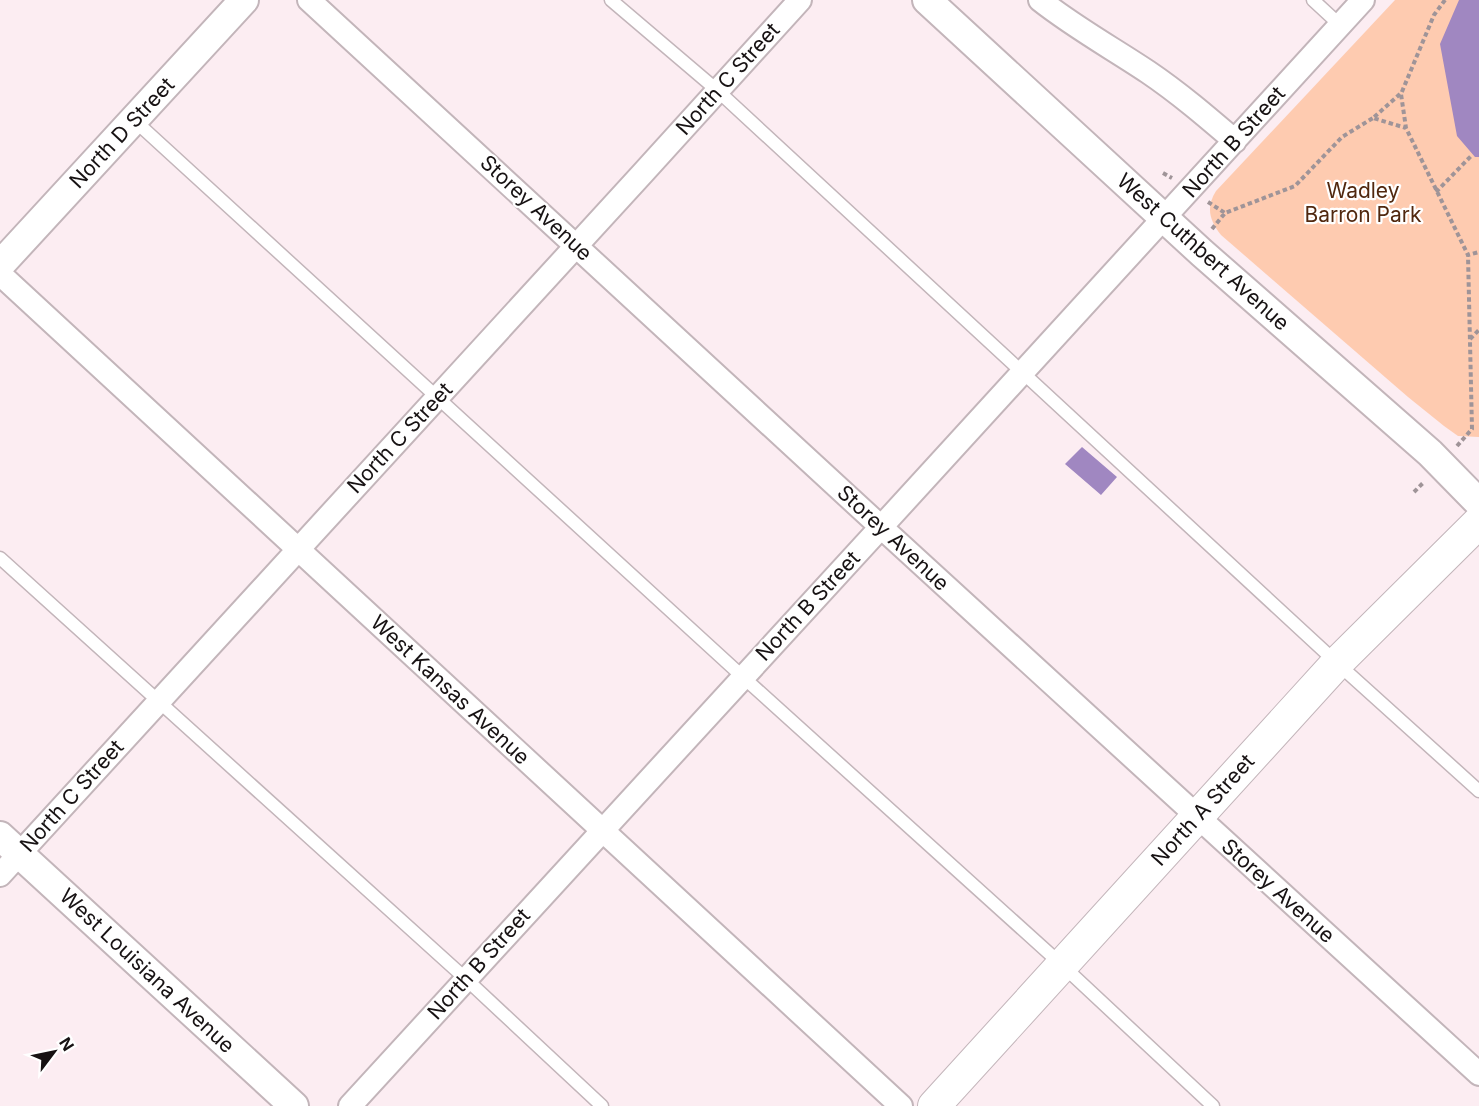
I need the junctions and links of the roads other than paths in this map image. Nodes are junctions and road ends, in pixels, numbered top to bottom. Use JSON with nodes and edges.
{"nodes":[{"id":1,"x":244,"y":0,"type":"edge"},
{"id":2,"x":309,"y":0,"type":"edge"},
{"id":3,"x":611,"y":0,"type":"edge"},
{"id":4,"x":800,"y":0,"type":"edge"},
{"id":5,"x":927,"y":0,"type":"edge"},
{"id":6,"x":1040,"y":0,"type":"edge"},
{"id":7,"x":1313,"y":0,"type":"edge"},
{"id":8,"x":1363,"y":0,"type":"edge"},
{"id":9,"x":1340,"y":25,"type":"junction"},
{"id":10,"x":717,"y":92,"type":"junction"},
{"id":11,"x":134,"y":120,"type":"junction"},
{"id":12,"x":1235,"y":141,"type":"junction"},
{"id":13,"x":1165,"y":218,"type":"junction"},
{"id":14,"x":578,"y":246,"type":"junction"},
{"id":15,"x":0,"y":265,"type":"edge"},
{"id":16,"x":0,"y":274,"type":"edge"},
{"id":17,"x":1022,"y":373,"type":"junction"},
{"id":18,"x":438,"y":396,"type":"junction"},
{"id":19,"x":1479,"y":503,"type":"edge"},
{"id":20,"x":1479,"y":522,"type":"edge"},
{"id":21,"x":881,"y":528,"type":"junction"},
{"id":22,"x":297,"y":549,"type":"junction"},
{"id":23,"x":0,"y":558,"type":"edge"},
{"id":24,"x":1337,"y":663,"type":"junction"},
{"id":25,"x":743,"y":677,"type":"junction"},
{"id":26,"x":159,"y":701,"type":"junction"},
{"id":27,"x":1479,"y":791,"type":"edge"},
{"id":28,"x":1197,"y":817,"type":"junction"},
{"id":29,"x":602,"y":830,"type":"junction"},
{"id":30,"x":10,"y":845,"type":"edge"},
{"id":31,"x":0,"y":875,"type":"edge"},
{"id":32,"x":1062,"y":965,"type":"junction"},
{"id":33,"x":466,"y":980,"type":"junction"},
{"id":34,"x":1479,"y":1074,"type":"edge"},
{"id":35,"x":294,"y":1106,"type":"edge"},
{"id":36,"x":350,"y":1106,"type":"edge"},
{"id":37,"x":602,"y":1106,"type":"edge"},
{"id":38,"x":901,"y":1106,"type":"edge"},
{"id":39,"x":934,"y":1106,"type":"edge"},
{"id":40,"x":1214,"y":1106,"type":"edge"}],
"edges":[{"from":1,"to":11,"type":"street","name":"North D Street"},
{"from":2,"to":14,"type":"street","name":"Storey Avenue"},
{"from":3,"to":10,"type":"lane"},
{"from":4,"to":10,"type":"street","name":"North C Street"},
{"from":5,"to":13,"type":"street","name":"West Cuthbert Avenue"},
{"from":6,"to":12,"type":"street"},
{"from":7,"to":9,"type":"lane"},
{"from":8,"to":9,"type":"street","name":"North B Street"},
{"from":9,"to":12,"type":"street","name":"North B Street"},
{"from":10,"to":14,"type":"street","name":"North C Street"},
{"from":10,"to":17,"type":"lane"},
{"from":11,"to":15,"type":"street","name":"North D Street"},
{"from":11,"to":18,"type":"lane"},
{"from":12,"to":13,"type":"street","name":"North B Street"},
{"from":13,"to":17,"type":"street","name":"North B Street"},
{"from":13,"to":19,"type":"street","name":"West Cuthbert Avenue"},
{"from":14,"to":18,"type":"street","name":"North C Street"},
{"from":14,"to":21,"type":"street","name":"Storey Avenue"},
{"from":16,"to":22,"type":"street","name":"West Kansas Avenue"},
{"from":17,"to":21,"type":"street","name":"North B Street"},
{"from":17,"to":24,"type":"lane"},
{"from":18,"to":22,"type":"street","name":"North C Street"},
{"from":18,"to":25,"type":"lane"},
{"from":20,"to":24,"type":"main road","name":"North A Street"},
{"from":21,"to":25,"type":"street","name":"North B Street"},
{"from":21,"to":28,"type":"street","name":"Storey Avenue"},
{"from":22,"to":26,"type":"street","name":"North C Street"},
{"from":22,"to":29,"type":"street","name":"West Kansas Avenue"},
{"from":23,"to":26,"type":"lane"},
{"from":24,"to":27,"type":"lane"},
{"from":24,"to":28,"type":"main road","name":"North A Street"},
{"from":25,"to":29,"type":"street","name":"North B Street"},
{"from":25,"to":32,"type":"lane"},
{"from":26,"to":30,"type":"street","name":"North C Street"},
{"from":26,"to":33,"type":"lane"},
{"from":28,"to":32,"type":"main road","name":"North A Street"},
{"from":28,"to":34,"type":"street","name":"Storey Avenue"},
{"from":29,"to":33,"type":"street","name":"North B Street"},
{"from":29,"to":38,"type":"street","name":"West Kansas Avenue"},
{"from":30,"to":31,"type":"street","name":"North C Street"},
{"from":30,"to":35,"type":"street","name":"West Louisiana Avenue"},
{"from":32,"to":39,"type":"main road","name":"North A Street"},
{"from":32,"to":40,"type":"lane"},
{"from":33,"to":36,"type":"street","name":"North B Street"},
{"from":33,"to":37,"type":"lane"}]}
